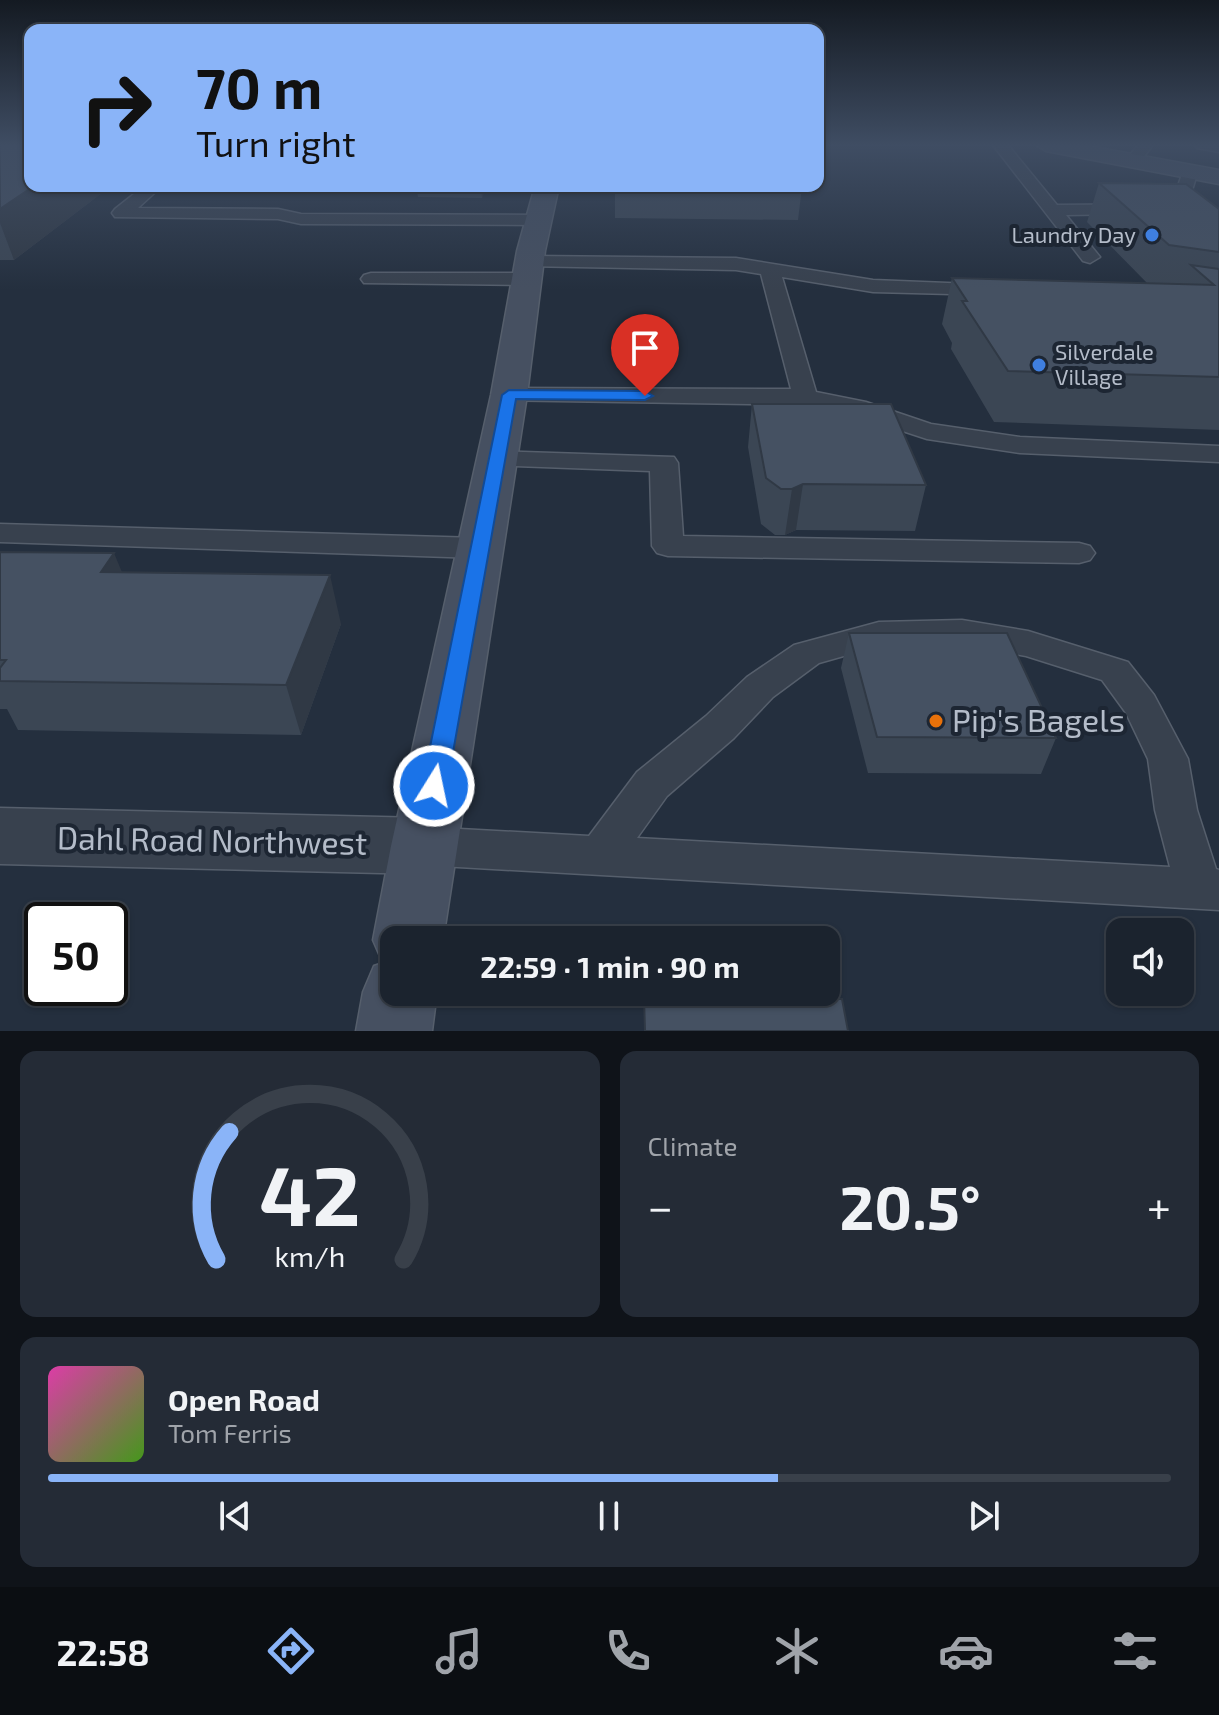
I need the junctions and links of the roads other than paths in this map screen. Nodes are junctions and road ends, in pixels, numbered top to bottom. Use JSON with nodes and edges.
{"nodes":[{"id":1,"x":145,"y":193,"type":"edge"},
{"id":2,"x":546,"y":193,"type":"edge"},
{"id":3,"x":1041,"y":193,"type":"edge"},
{"id":4,"x":1189,"y":193,"type":"edge"},
{"id":5,"x":1055,"y":210,"type":"junction"},
{"id":6,"x":533,"y":253,"type":"junction"},
{"id":7,"x":1090,"y":257,"type":"dead end"},
{"id":8,"x":770,"y":269,"type":"junction"},
{"id":9,"x":371,"y":279,"type":"dead end"},
{"id":10,"x":1011,"y":289,"type":"edge"},
{"id":11,"x":509,"y":395,"type":"junction"},
{"id":12,"x":805,"y":397,"type":"junction"},
{"id":13,"x":1219,"y":454,"type":"edge"},
{"id":14,"x":496,"y":459,"type":"junction"},
{"id":15,"x":0,"y":533,"type":"edge"},
{"id":16,"x":478,"y":548,"type":"junction"},
{"id":17,"x":1079,"y":553,"type":"dead end"},
{"id":18,"x":0,"y":836,"type":"edge"},
{"id":19,"x":423,"y":846,"type":"junction"},
{"id":20,"x":600,"y":856,"type":"junction"},
{"id":21,"x":1209,"y":890,"type":"edge"},
{"id":22,"x":410,"y":926,"type":"edge"},
{"id":23,"x":398,"y":1006,"type":"edge"},
{"id":24,"x":394,"y":1031,"type":"edge"}],
"edges":[{"from":1,"to":6,"type":"lane"},
{"from":2,"to":6,"type":"main road"},
{"from":3,"to":5,"type":"lane"},
{"from":4,"to":5,"type":"lane"},
{"from":5,"to":7,"type":"lane"},
{"from":6,"to":8,"type":"lane"},
{"from":6,"to":9,"type":"lane"},
{"from":6,"to":11,"type":"main road"},
{"from":8,"to":10,"type":"lane"},
{"from":8,"to":12,"type":"lane"},
{"from":11,"to":12,"type":"lane"},
{"from":11,"to":14,"type":"main road"},
{"from":12,"to":13,"type":"lane"},
{"from":14,"to":16,"type":"main road"},
{"from":14,"to":17,"type":"lane"},
{"from":15,"to":16,"type":"lane"},
{"from":16,"to":19,"type":"main road"},
{"from":18,"to":19,"type":"street","name":"Dahl Road Northwest"},
{"from":19,"to":20,"type":"lane"},
{"from":19,"to":22,"type":"main road"},
{"from":20,"to":21,"type":"lane"},
{"from":20,"to":21,"type":"lane"},
{"from":23,"to":24,"type":"main road"}]}
